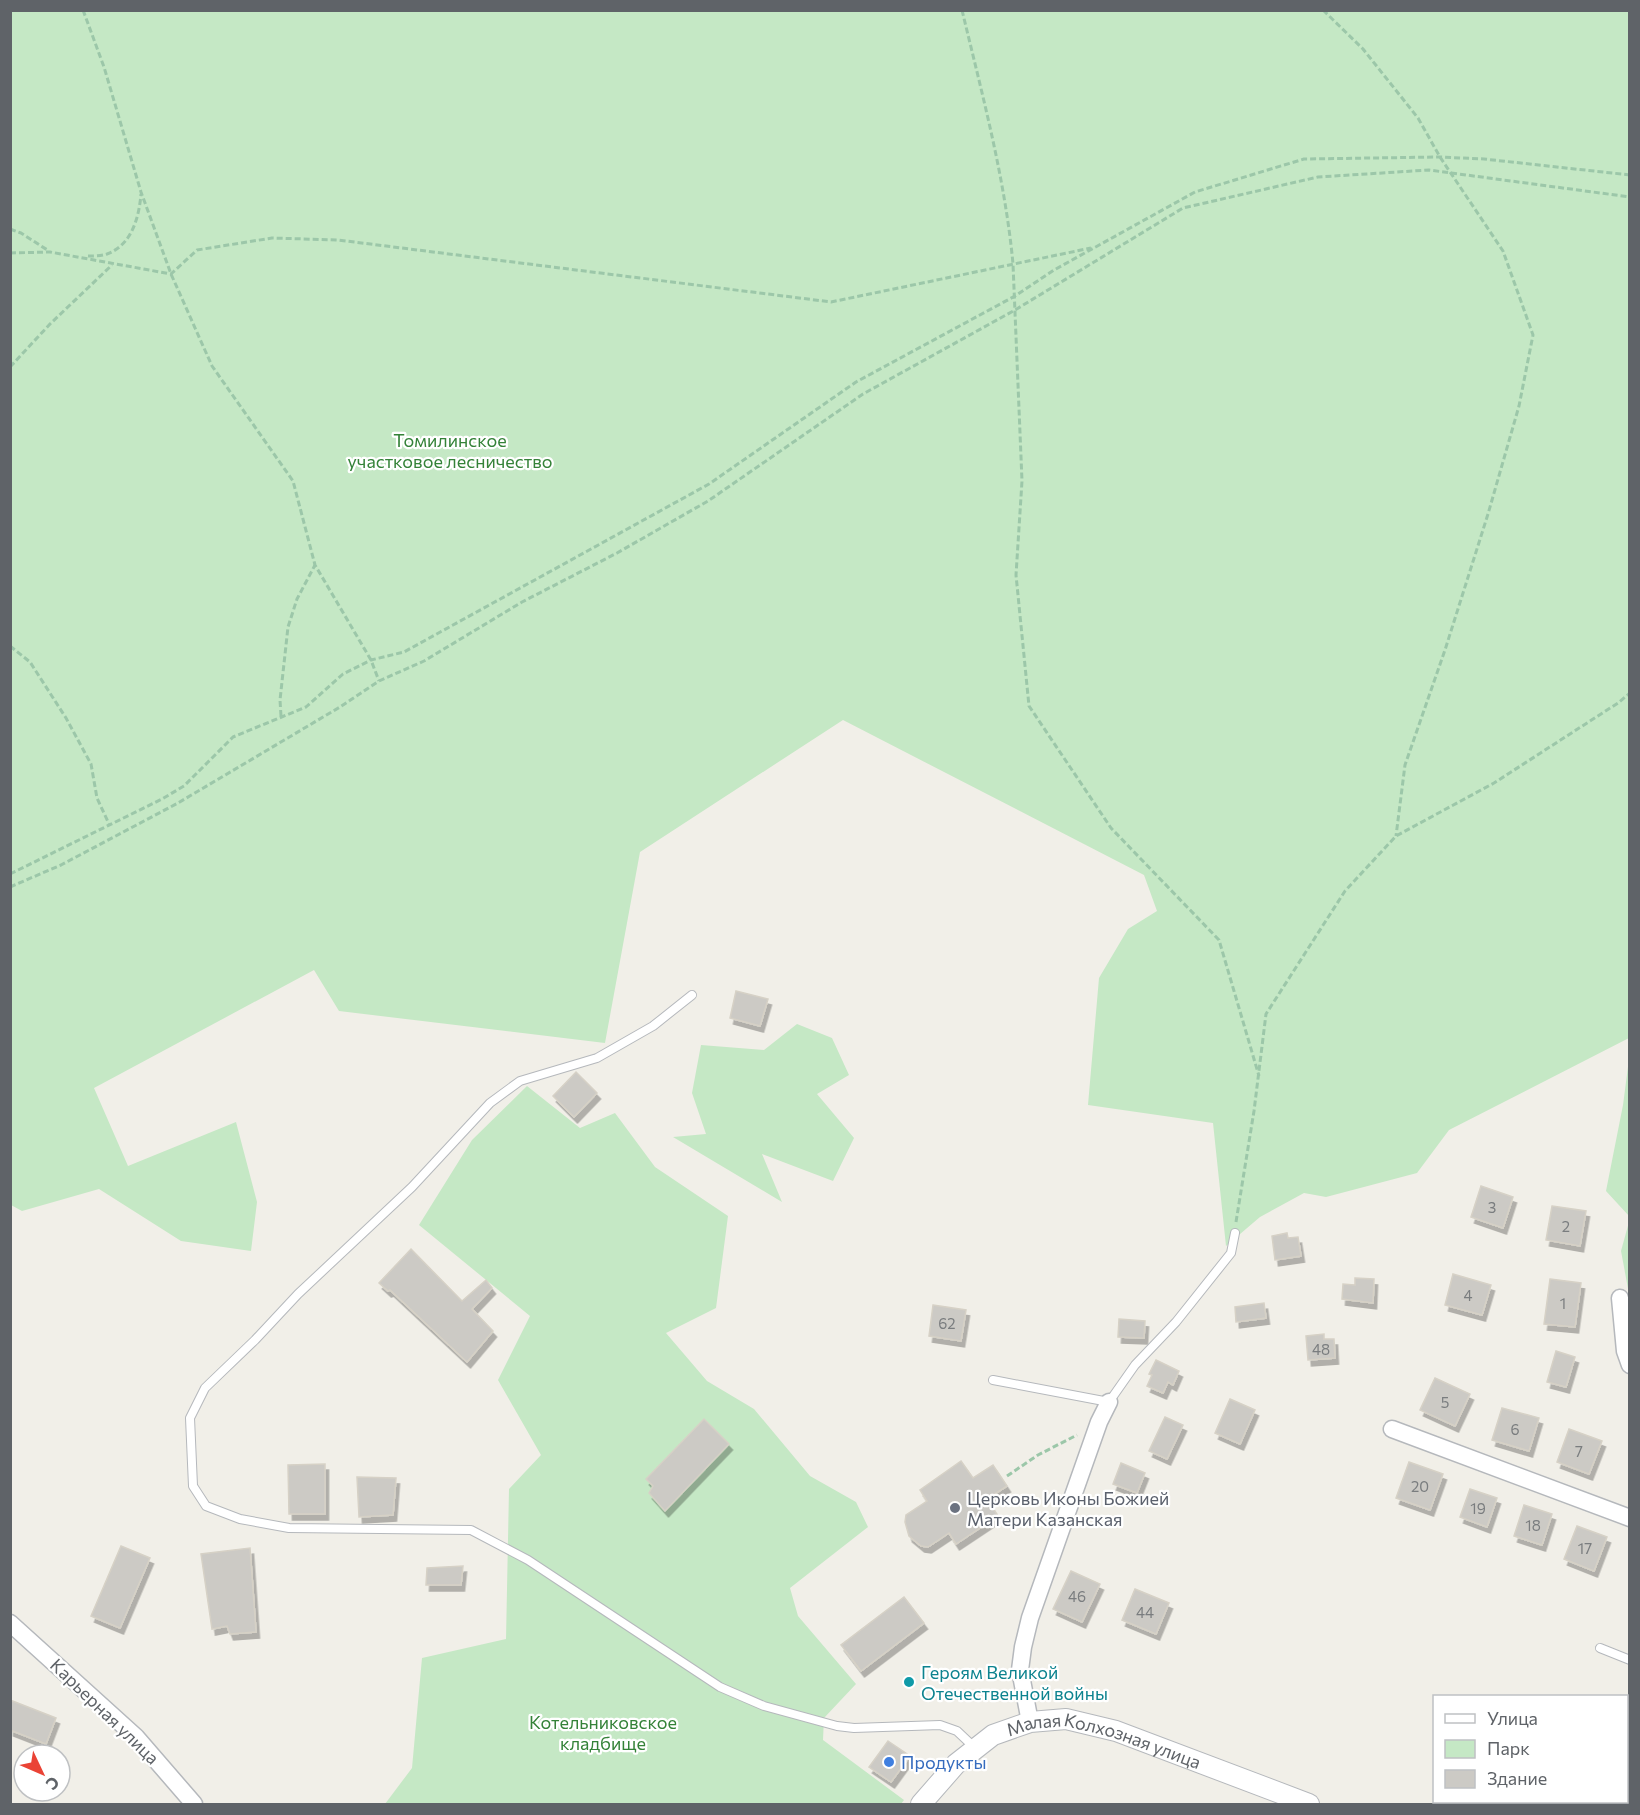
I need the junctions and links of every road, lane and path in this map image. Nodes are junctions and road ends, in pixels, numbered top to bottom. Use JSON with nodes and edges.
{"nodes":[{"id":1,"x":83,"y":10,"type":"edge"},
{"id":2,"x":962,"y":10,"type":"edge"},
{"id":3,"x":1323,"y":10,"type":"edge"},
{"id":4,"x":1440,"y":157,"type":"junction"},
{"id":5,"x":1451,"y":173,"type":"junction"},
{"id":6,"x":1629,"y":175,"type":"edge"},
{"id":7,"x":141,"y":192,"type":"junction"},
{"id":8,"x":1629,"y":197,"type":"edge"},
{"id":9,"x":10,"y":229,"type":"edge"},
{"id":10,"x":1096,"y":247,"type":"junction"},
{"id":11,"x":50,"y":252,"type":"junction"},
{"id":12,"x":10,"y":253,"type":"edge"},
{"id":13,"x":84,"y":257,"type":"junction"},
{"id":14,"x":1013,"y":264,"type":"junction"},
{"id":15,"x":112,"y":265,"type":"junction"},
{"id":16,"x":171,"y":274,"type":"junction"},
{"id":17,"x":1015,"y":296,"type":"junction"},
{"id":18,"x":1015,"y":310,"type":"junction"},
{"id":19,"x":10,"y":367,"type":"edge"},
{"id":20,"x":315,"y":565,"type":"junction"},
{"id":21,"x":10,"y":645,"type":"edge"},
{"id":22,"x":371,"y":660,"type":"junction"},
{"id":23,"x":379,"y":681,"type":"junction"},
{"id":24,"x":1629,"y":693,"type":"edge"},
{"id":25,"x":281,"y":716,"type":"junction"},
{"id":26,"x":110,"y":825,"type":"junction"},
{"id":27,"x":1396,"y":836,"type":"junction"},
{"id":28,"x":10,"y":874,"type":"edge"},
{"id":29,"x":10,"y":887,"type":"edge"},
{"id":30,"x":692,"y":995,"type":"dead end"},
{"id":31,"x":1259,"y":1076,"type":"junction"},
{"id":32,"x":1234,"y":1233,"type":"joint"},
{"id":33,"x":1620,"y":1298,"type":"dead end"},
{"id":34,"x":1629,"y":1365,"type":"edge"},
{"id":35,"x":993,"y":1380,"type":"dead end"},
{"id":36,"x":1109,"y":1402,"type":"junction"},
{"id":37,"x":1100,"y":1422,"type":"junction"},
{"id":38,"x":1392,"y":1429,"type":"dead end"},
{"id":39,"x":1007,"y":1476,"type":"dead end"},
{"id":40,"x":1629,"y":1518,"type":"edge"},
{"id":41,"x":10,"y":1623,"type":"edge"},
{"id":42,"x":1600,"y":1648,"type":"dead end"},
{"id":43,"x":1629,"y":1660,"type":"edge"},
{"id":44,"x":1030,"y":1722,"type":"junction"},
{"id":45,"x":975,"y":1748,"type":"junction"},
{"id":46,"x":194,"y":1804,"type":"edge"},
{"id":47,"x":921,"y":1804,"type":"edge"},
{"id":48,"x":1309,"y":1804,"type":"edge"}],
"edges":[{"from":1,"to":7,"type":"path"},
{"from":2,"to":14,"type":"path"},
{"from":3,"to":4,"type":"path"},
{"from":4,"to":5,"type":"path"},
{"from":4,"to":6,"type":"path"},
{"from":4,"to":10,"type":"path"},
{"from":5,"to":8,"type":"path"},
{"from":5,"to":18,"type":"path"},
{"from":5,"to":27,"type":"path"},
{"from":7,"to":13,"type":"path"},
{"from":7,"to":16,"type":"path"},
{"from":9,"to":11,"type":"path"},
{"from":10,"to":14,"type":"path"},
{"from":10,"to":17,"type":"path"},
{"from":11,"to":12,"type":"path"},
{"from":11,"to":13,"type":"path"},
{"from":13,"to":15,"type":"path"},
{"from":14,"to":16,"type":"path"},
{"from":14,"to":17,"type":"path"},
{"from":15,"to":16,"type":"path"},
{"from":15,"to":19,"type":"path"},
{"from":16,"to":20,"type":"path"},
{"from":17,"to":18,"type":"path"},
{"from":17,"to":22,"type":"path"},
{"from":18,"to":23,"type":"path"},
{"from":18,"to":31,"type":"path"},
{"from":20,"to":22,"type":"path"},
{"from":20,"to":25,"type":"path"},
{"from":21,"to":26,"type":"path"},
{"from":22,"to":23,"type":"path"},
{"from":22,"to":25,"type":"path"},
{"from":23,"to":29,"type":"path"},
{"from":24,"to":27,"type":"path"},
{"from":25,"to":26,"type":"path"},
{"from":26,"to":28,"type":"path"},
{"from":27,"to":31,"type":"path"},
{"from":30,"to":45,"type":"lane"},
{"from":31,"to":32,"type":"path"},
{"from":32,"to":36,"type":"lane"},
{"from":33,"to":34,"type":"street"},
{"from":35,"to":36,"type":"lane"},
{"from":36,"to":37,"type":"street"},
{"from":37,"to":39,"type":"path"},
{"from":37,"to":44,"type":"street"},
{"from":38,"to":40,"type":"street"},
{"from":41,"to":46,"type":"street","name":"Карьерная улица"},
{"from":42,"to":43,"type":"lane"},
{"from":44,"to":45,"type":"street","name":"Малая Колхозная улица"},
{"from":44,"to":48,"type":"street","name":"Малая Колхозная улица"},
{"from":45,"to":47,"type":"street","name":"Малая Колхозная улица"}]}
